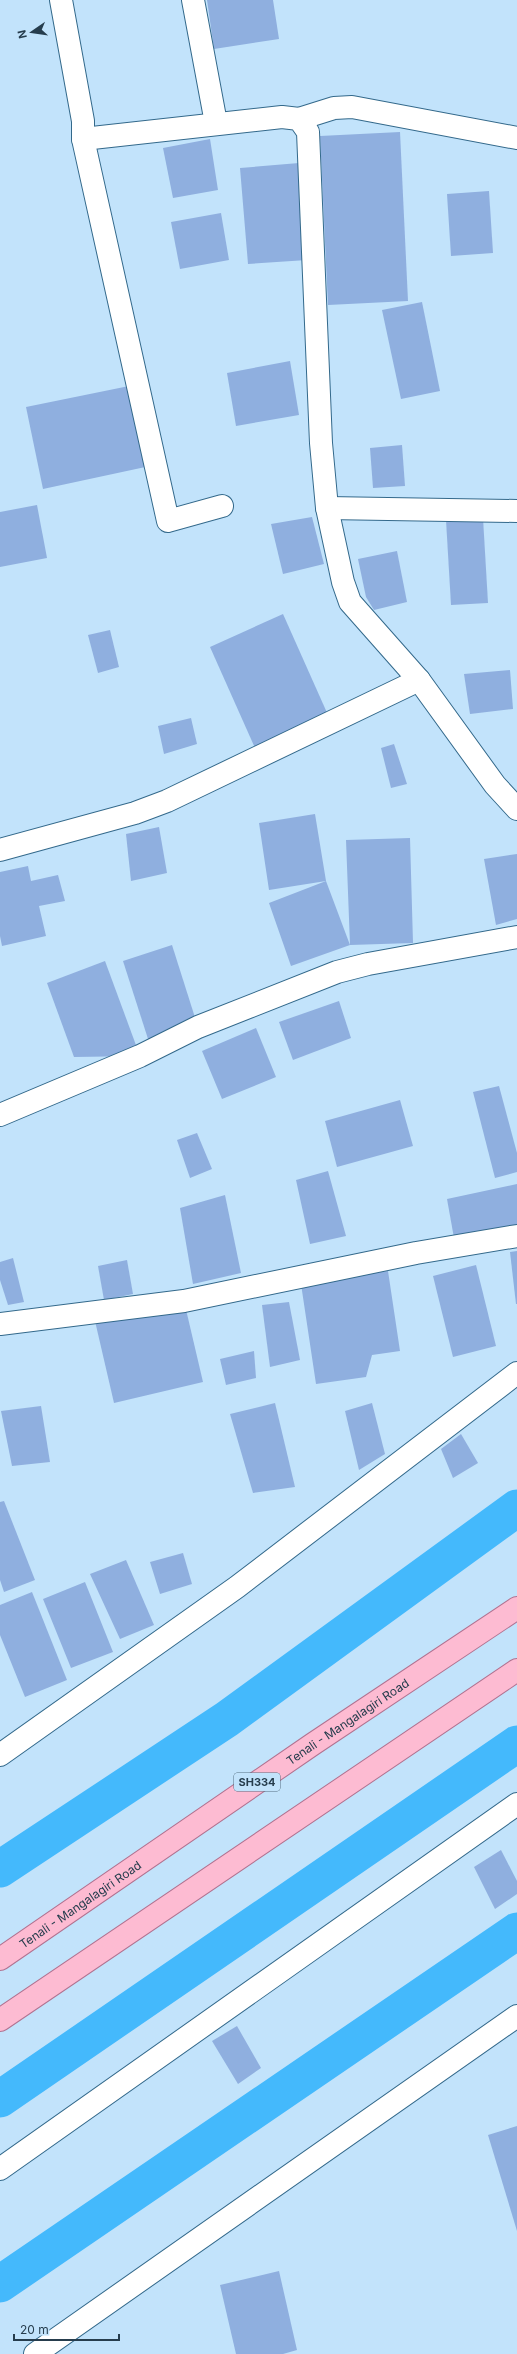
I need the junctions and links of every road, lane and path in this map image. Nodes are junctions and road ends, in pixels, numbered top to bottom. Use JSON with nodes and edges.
{"nodes":[{"id":1,"x":61,"y":0,"type":"edge"},
{"id":2,"x":193,"y":0,"type":"edge"},
{"id":3,"x":299,"y":119,"type":"junction"},
{"id":4,"x":216,"y":123,"type":"junction"},
{"id":5,"x":517,"y":138,"type":"edge"},
{"id":6,"x":83,"y":139,"type":"junction"},
{"id":7,"x":222,"y":506,"type":"dead end"},
{"id":8,"x":327,"y":508,"type":"junction"},
{"id":9,"x":517,"y":510,"type":"edge"},
{"id":10,"x":419,"y":680,"type":"junction"},
{"id":11,"x":517,"y":810,"type":"edge"},
{"id":12,"x":0,"y":850,"type":"edge"},
{"id":13,"x":517,"y":937,"type":"edge"},
{"id":14,"x":0,"y":1115,"type":"edge"},
{"id":15,"x":517,"y":1236,"type":"edge"},
{"id":16,"x":0,"y":1324,"type":"edge"},
{"id":17,"x":517,"y":1373,"type":"edge"},
{"id":18,"x":517,"y":1608,"type":"edge"},
{"id":19,"x":517,"y":1670,"type":"edge"},
{"id":20,"x":0,"y":1755,"type":"edge"},
{"id":21,"x":517,"y":1804,"type":"edge"},
{"id":22,"x":0,"y":1958,"type":"edge"},
{"id":23,"x":517,"y":2016,"type":"edge"},
{"id":24,"x":0,"y":2020,"type":"edge"},
{"id":25,"x":0,"y":2169,"type":"edge"},
{"id":26,"x":35,"y":2354,"type":"edge"}],
"edges":[{"from":1,"to":6,"type":"street"},
{"from":2,"to":4,"type":"street"},
{"from":3,"to":4,"type":"street"},
{"from":3,"to":5,"type":"street"},
{"from":3,"to":8,"type":"street"},
{"from":4,"to":6,"type":"street"},
{"from":6,"to":7,"type":"street"},
{"from":8,"to":9,"type":"street"},
{"from":8,"to":10,"type":"street"},
{"from":10,"to":11,"type":"street"},
{"from":10,"to":12,"type":"street"},
{"from":13,"to":14,"type":"street"},
{"from":15,"to":16,"type":"street"},
{"from":17,"to":20,"type":"street"},
{"from":18,"to":22,"type":"main road","name":"Tenali - Mangalagiri Road","number":"SH334"},
{"from":19,"to":24,"type":"main road"},
{"from":21,"to":25,"type":"street"},
{"from":23,"to":26,"type":"street"}]}
